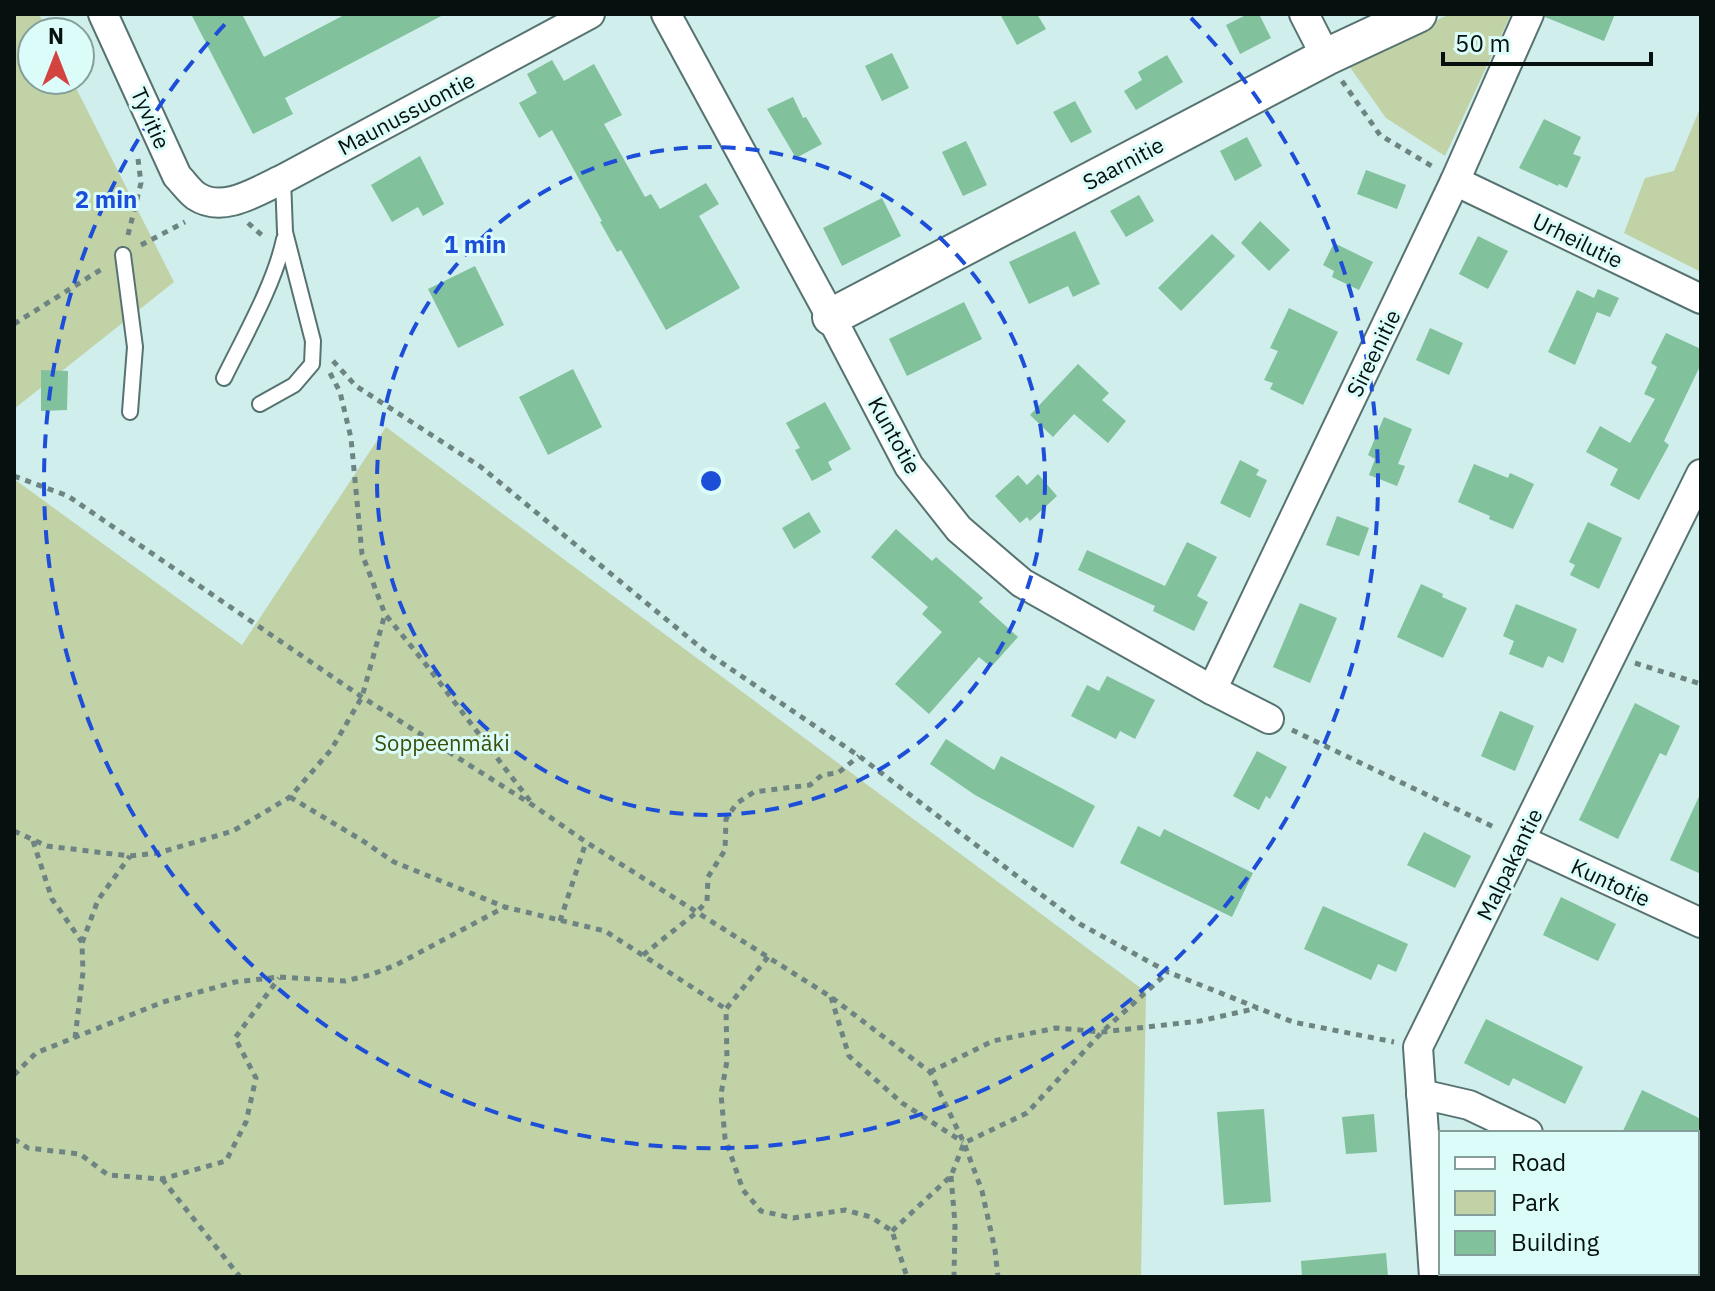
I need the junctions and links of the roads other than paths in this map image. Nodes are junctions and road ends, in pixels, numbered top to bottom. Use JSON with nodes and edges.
{"nodes":[{"id":1,"x":103,"y":14,"type":"edge"},
{"id":2,"x":590,"y":14,"type":"edge"},
{"id":3,"x":666,"y":14,"type":"edge"},
{"id":4,"x":1304,"y":14,"type":"edge"},
{"id":5,"x":1418,"y":14,"type":"edge"},
{"id":6,"x":1529,"y":14,"type":"edge"},
{"id":7,"x":1326,"y":57,"type":"junction"},
{"id":8,"x":283,"y":179,"type":"junction"},
{"id":9,"x":1455,"y":181,"type":"junction"},
{"id":10,"x":219,"y":203,"type":"joint"},
{"id":11,"x":285,"y":232,"type":"junction"},
{"id":12,"x":123,"y":255,"type":"road end"},
{"id":13,"x":1701,"y":299,"type":"edge"},
{"id":14,"x":831,"y":317,"type":"junction"},
{"id":15,"x":224,"y":378,"type":"dead end"},
{"id":16,"x":260,"y":404,"type":"dead end"},
{"id":17,"x":130,"y":412,"type":"dead end"},
{"id":18,"x":1701,"y":474,"type":"edge"},
{"id":19,"x":1212,"y":690,"type":"junction"},
{"id":20,"x":1269,"y":719,"type":"road end"},
{"id":21,"x":1521,"y":840,"type":"junction"},
{"id":22,"x":1701,"y":923,"type":"edge"},
{"id":23,"x":1421,"y":1094,"type":"junction"},
{"id":24,"x":1524,"y":1131,"type":"edge"},
{"id":25,"x":1434,"y":1277,"type":"edge"}],
"edges":[{"from":1,"to":10,"type":"street","name":"Tyvitie"},
{"from":2,"to":8,"type":"street","name":"Maunussuontie"},
{"from":3,"to":14,"type":"street","name":"Kuntotie"},
{"from":4,"to":7,"type":"street"},
{"from":5,"to":7,"type":"street","name":"Saarnitie"},
{"from":6,"to":9,"type":"street","name":"Sireenitie"},
{"from":7,"to":14,"type":"street","name":"Saarnitie"},
{"from":8,"to":10,"type":"street","name":"Maunussuontie"},
{"from":8,"to":11,"type":"lane"},
{"from":9,"to":13,"type":"street","name":"Urheilutie"},
{"from":9,"to":19,"type":"street","name":"Sireenitie"},
{"from":11,"to":15,"type":"lane"},
{"from":11,"to":16,"type":"lane"},
{"from":12,"to":17,"type":"lane"},
{"from":14,"to":19,"type":"street","name":"Kuntotie"},
{"from":18,"to":21,"type":"street","name":"Malpakantie"},
{"from":19,"to":20,"type":"street","name":"Kuntotie"},
{"from":21,"to":22,"type":"street","name":"Kuntotie"},
{"from":21,"to":23,"type":"street","name":"Malpakantie"},
{"from":23,"to":24,"type":"street"},
{"from":23,"to":25,"type":"street"}]}
